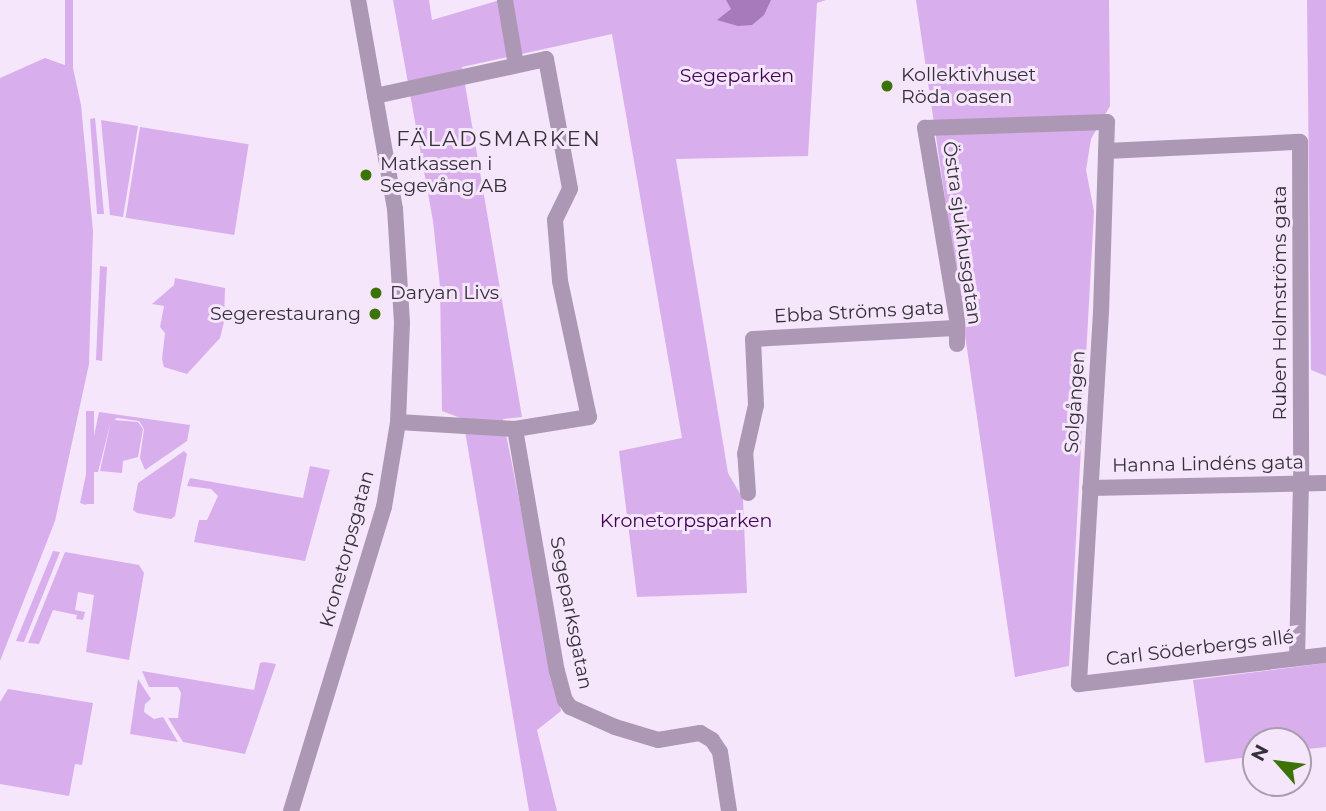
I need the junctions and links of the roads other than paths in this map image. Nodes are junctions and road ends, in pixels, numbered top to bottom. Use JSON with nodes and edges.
{"nodes":[{"id":1,"x":358,"y":0,"type":"edge"},
{"id":2,"x":505,"y":0,"type":"edge"},
{"id":3,"x":516,"y":65,"type":"junction"},
{"id":4,"x":375,"y":96,"type":"junction"},
{"id":5,"x":1107,"y":122,"type":"joint"},
{"id":6,"x":1106,"y":151,"type":"junction"},
{"id":7,"x":956,"y":336,"type":"joint"},
{"id":8,"x":398,"y":422,"type":"junction"},
{"id":9,"x":515,"y":429,"type":"junction"},
{"id":10,"x":1301,"y":482,"type":"junction"},
{"id":11,"x":1326,"y":483,"type":"edge"},
{"id":12,"x":1090,"y":488,"type":"junction"},
{"id":13,"x":748,"y":493,"type":"dead end"},
{"id":14,"x":1326,"y":654,"type":"edge"},
{"id":15,"x":1297,"y":658,"type":"junction"},
{"id":16,"x":1079,"y":684,"type":"joint"},
{"id":17,"x":291,"y":811,"type":"edge"},
{"id":18,"x":729,"y":811,"type":"edge"}],
"edges":[{"from":1,"to":4,"type":"street","name":"Kronetorpsgatan"},
{"from":2,"to":3,"type":"street"},
{"from":3,"to":4,"type":"street"},
{"from":3,"to":9,"type":"street"},
{"from":4,"to":8,"type":"street","name":"Kronetorpsgatan"},
{"from":5,"to":6,"type":"street","name":"Solgången"},
{"from":5,"to":7,"type":"street","name":"Östra sjukhusgatan"},
{"from":6,"to":10,"type":"street","name":"Ruben Holmströms gata"},
{"from":6,"to":12,"type":"street","name":"Solgången"},
{"from":7,"to":13,"type":"street","name":"Ebba Ströms gata"},
{"from":8,"to":9,"type":"street"},
{"from":8,"to":17,"type":"street","name":"Kronetorpsgatan"},
{"from":9,"to":18,"type":"street","name":"Segeparksgatan"},
{"from":10,"to":11,"type":"street","name":"Hanna Lindéns gata"},
{"from":10,"to":12,"type":"street","name":"Hanna Lindéns gata"},
{"from":10,"to":15,"type":"street","name":"Ruben Holmströms gata"},
{"from":12,"to":16,"type":"street","name":"Solgången"},
{"from":14,"to":15,"type":"street","name":"Carl Söderbergs allé"},
{"from":15,"to":16,"type":"street","name":"Carl Söderbergs allé"}]}
